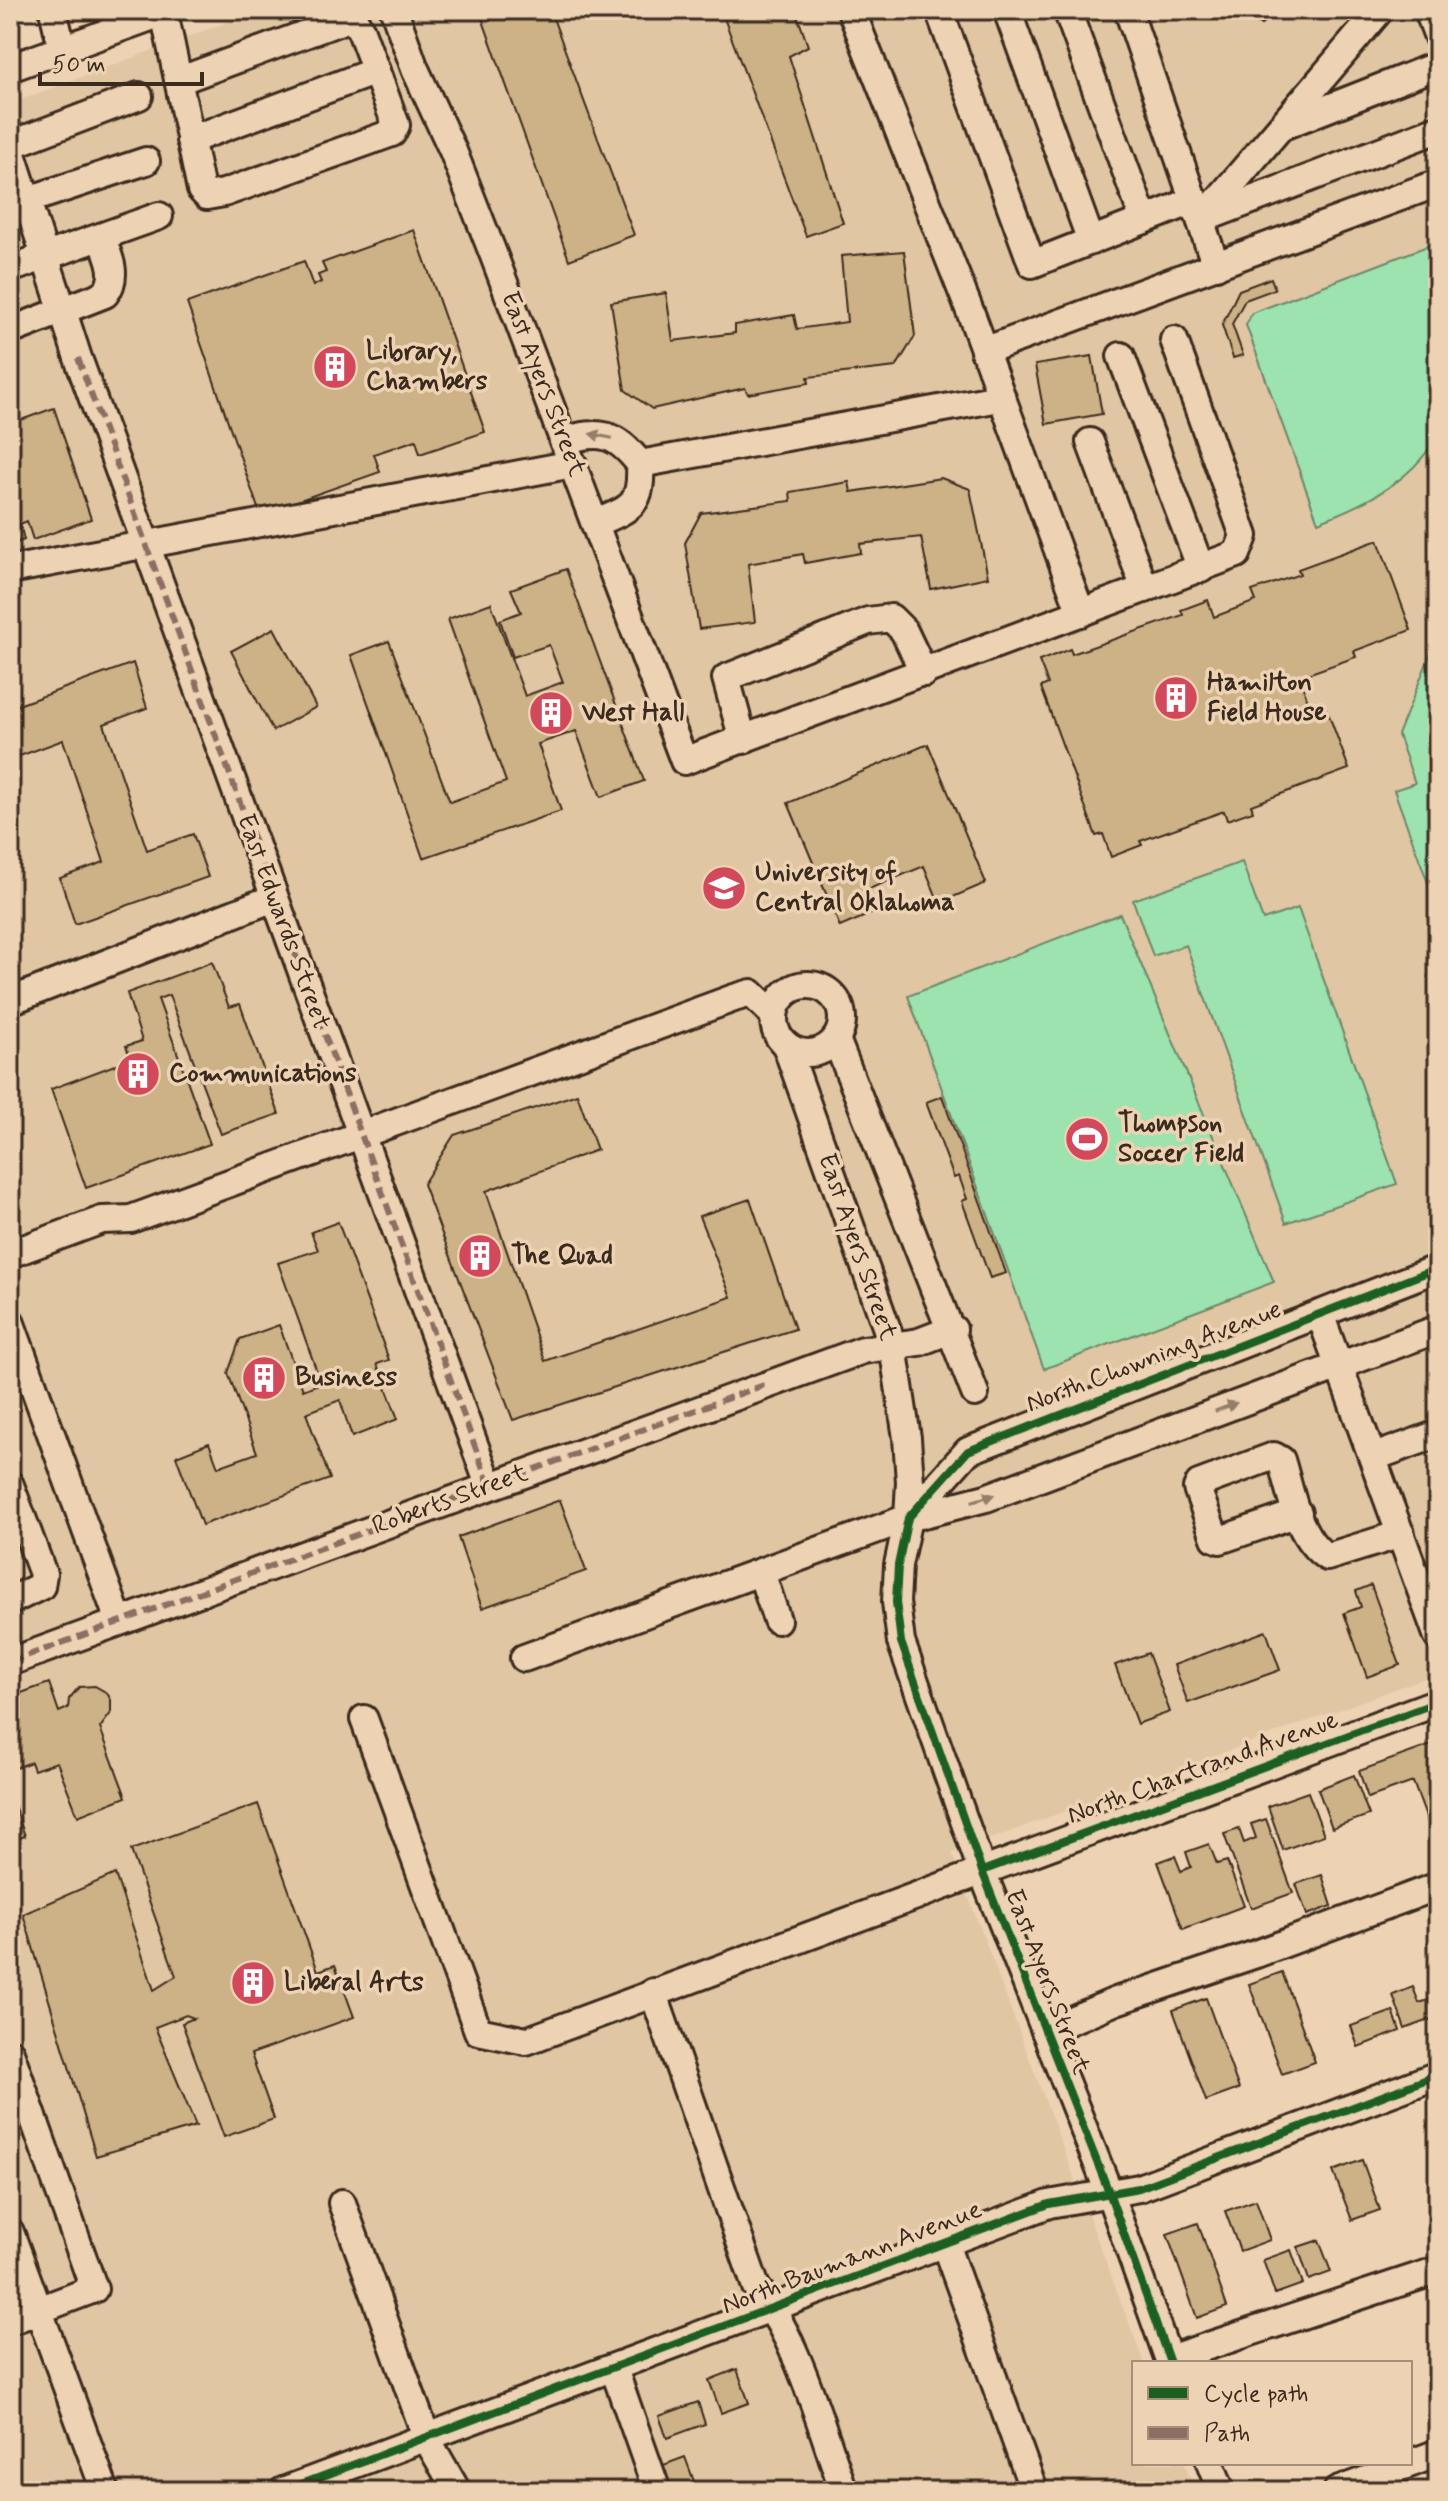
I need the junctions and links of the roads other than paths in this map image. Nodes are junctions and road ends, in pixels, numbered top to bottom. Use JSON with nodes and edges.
{"nodes":[{"id":1,"x":53,"y":10,"type":"edge"},
{"id":2,"x":394,"y":10,"type":"edge"},
{"id":3,"x":851,"y":10,"type":"edge"},
{"id":4,"x":939,"y":10,"type":"edge"},
{"id":5,"x":1007,"y":10,"type":"edge"},
{"id":6,"x":1067,"y":10,"type":"edge"},
{"id":7,"x":1128,"y":10,"type":"edge"},
{"id":8,"x":1380,"y":10,"type":"edge"},
{"id":9,"x":1428,"y":10,"type":"edge"},
{"id":10,"x":167,"y":11,"type":"edge"},
{"id":11,"x":1438,"y":37,"type":"edge"},
{"id":12,"x":62,"y":48,"type":"junction"},
{"id":13,"x":1438,"y":65,"type":"edge"},
{"id":14,"x":10,"y":68,"type":"edge"},
{"id":15,"x":376,"y":71,"type":"junction"},
{"id":16,"x":178,"y":81,"type":"junction"},
{"id":17,"x":139,"y":96,"type":"dead end"},
{"id":18,"x":1280,"y":127,"type":"junction"},
{"id":19,"x":1438,"y":129,"type":"edge"},
{"id":20,"x":190,"y":140,"type":"junction"},
{"id":21,"x":10,"y":146,"type":"edge"},
{"id":22,"x":146,"y":161,"type":"dead end"},
{"id":23,"x":1438,"y":183,"type":"edge"},
{"id":24,"x":19,"y":203,"type":"edge"},
{"id":25,"x":1198,"y":210,"type":"junction"},
{"id":26,"x":159,"y":216,"type":"dead end"},
{"id":27,"x":1144,"y":220,"type":"junction"},
{"id":28,"x":101,"y":237,"type":"junction"},
{"id":29,"x":1091,"y":241,"type":"junction"},
{"id":30,"x":46,"y":256,"type":"junction"},
{"id":31,"x":1216,"y":266,"type":"junction"},
{"id":32,"x":10,"y":269,"type":"edge"},
{"id":33,"x":64,"y":310,"type":"junction"},
{"id":34,"x":10,"y":331,"type":"edge"},
{"id":35,"x":1174,"y":340,"type":"dead end"},
{"id":36,"x":984,"y":351,"type":"junction"},
{"id":37,"x":1121,"y":356,"type":"dead end"},
{"id":38,"x":999,"y":398,"type":"junction"},
{"id":39,"x":1090,"y":442,"type":"dead end"},
{"id":40,"x":568,"y":452,"type":"junction"},
{"id":41,"x":640,"y":464,"type":"junction"},
{"id":42,"x":596,"y":523,"type":"junction"},
{"id":43,"x":145,"y":544,"type":"junction"},
{"id":44,"x":1201,"y":569,"type":"junction"},
{"id":45,"x":10,"y":570,"type":"edge"},
{"id":46,"x":1145,"y":589,"type":"junction"},
{"id":47,"x":1081,"y":613,"type":"junction"},
{"id":48,"x":924,"y":673,"type":"junction"},
{"id":49,"x":743,"y":740,"type":"junction"},
{"id":50,"x":274,"y":898,"type":"junction"},
{"id":51,"x":10,"y":1001,"type":"edge"},
{"id":52,"x":774,"y":1015,"type":"junction"},
{"id":53,"x":836,"y":1039,"type":"junction"},
{"id":54,"x":786,"y":1045,"type":"junction"},
{"id":55,"x":360,"y":1134,"type":"junction"},
{"id":56,"x":10,"y":1254,"type":"edge"},
{"id":57,"x":1438,"y":1268,"type":"edge"},
{"id":58,"x":1320,"y":1314,"type":"junction"},
{"id":59,"x":10,"y":1321,"type":"edge"},
{"id":60,"x":953,"y":1329,"type":"junction"},
{"id":61,"x":1438,"y":1329,"type":"edge"},
{"id":62,"x":893,"y":1346,"type":"junction"},
{"id":63,"x":1341,"y":1363,"type":"junction"},
{"id":64,"x":975,"y":1393,"type":"dead end"},
{"id":65,"x":1438,"y":1434,"type":"edge"},
{"id":66,"x":1374,"y":1457,"type":"junction"},
{"id":67,"x":10,"y":1485,"type":"edge"},
{"id":68,"x":489,"y":1485,"type":"junction"},
{"id":69,"x":1298,"y":1513,"type":"dead end"},
{"id":70,"x":908,"y":1518,"type":"junction"},
{"id":71,"x":1401,"y":1534,"type":"junction"},
{"id":72,"x":761,"y":1572,"type":"junction"},
{"id":73,"x":10,"y":1601,"type":"edge"},
{"id":74,"x":777,"y":1620,"type":"dead end"},
{"id":75,"x":119,"y":1621,"type":"junction"},
{"id":76,"x":1438,"y":1637,"type":"edge"},
{"id":77,"x":524,"y":1658,"type":"dead end"},
{"id":78,"x":10,"y":1662,"type":"edge"},
{"id":79,"x":1438,"y":1702,"type":"edge"},
{"id":80,"x":364,"y":1719,"type":"dead end"},
{"id":81,"x":982,"y":1871,"type":"junction"},
{"id":82,"x":1438,"y":1886,"type":"edge"},
{"id":83,"x":653,"y":1992,"type":"junction"},
{"id":84,"x":1045,"y":2031,"type":"junction"},
{"id":85,"x":10,"y":2052,"type":"edge"},
{"id":86,"x":1438,"y":2075,"type":"edge"},
{"id":87,"x":1110,"y":2195,"type":"junction"},
{"id":88,"x":342,"y":2203,"type":"dead end"},
{"id":89,"x":10,"y":2232,"type":"edge"},
{"id":90,"x":945,"y":2244,"type":"junction"},
{"id":91,"x":1438,"y":2270,"type":"edge"},
{"id":92,"x":38,"y":2309,"type":"junction"},
{"id":93,"x":774,"y":2309,"type":"junction"},
{"id":94,"x":10,"y":2321,"type":"edge"},
{"id":95,"x":1169,"y":2361,"type":"edge"},
{"id":96,"x":614,"y":2369,"type":"junction"},
{"id":97,"x":427,"y":2439,"type":"junction"},
{"id":98,"x":1438,"y":2453,"type":"edge"},
{"id":99,"x":1412,"y":2463,"type":"edge"},
{"id":100,"x":1211,"y":2465,"type":"edge"},
{"id":101,"x":1406,"y":2465,"type":"edge"},
{"id":102,"x":105,"y":2491,"type":"edge"},
{"id":103,"x":283,"y":2491,"type":"edge"},
{"id":104,"x":457,"y":2491,"type":"edge"},
{"id":105,"x":657,"y":2491,"type":"edge"},
{"id":106,"x":844,"y":2491,"type":"edge"},
{"id":107,"x":1034,"y":2491,"type":"edge"},
{"id":108,"x":1221,"y":2491,"type":"edge"},
{"id":109,"x":1337,"y":2491,"type":"edge"}],
"edges":[{"from":1,"to":12,"type":"street"},
{"from":2,"to":40,"type":"street","name":"East Ayers Street"},
{"from":3,"to":36,"type":"street"},
{"from":4,"to":29,"type":"street"},
{"from":5,"to":29,"type":"street"},
{"from":6,"to":27,"type":"street"},
{"from":7,"to":25,"type":"street"},
{"from":8,"to":18,"type":"street"},
{"from":9,"to":11,"type":"street"},
{"from":10,"to":12,"type":"street"},
{"from":10,"to":16,"type":"street"},
{"from":12,"to":14,"type":"street"},
{"from":13,"to":18,"type":"street"},
{"from":15,"to":16,"type":"street"},
{"from":15,"to":20,"type":"street"},
{"from":15,"to":20,"type":"street"},
{"from":16,"to":20,"type":"street"},
{"from":17,"to":21,"type":"street"},
{"from":18,"to":25,"type":"street"},
{"from":19,"to":25,"type":"street"},
{"from":21,"to":24,"type":"street","name":"East Edwards Street"},
{"from":22,"to":24,"type":"street"},
{"from":23,"to":31,"type":"street"},
{"from":24,"to":30,"type":"street","name":"East Edwards Street"},
{"from":25,"to":27,"type":"street"},
{"from":25,"to":31,"type":"street"},
{"from":26,"to":28,"type":"street"},
{"from":27,"to":29,"type":"street"},
{"from":28,"to":30,"type":"street"},
{"from":28,"to":33,"type":"street"},
{"from":30,"to":32,"type":"street"},
{"from":30,"to":33,"type":"street","name":"East Edwards Street"},
{"from":31,"to":36,"type":"street"},
{"from":33,"to":34,"type":"street"},
{"from":33,"to":43,"type":"street","name":"East Edwards Street"},
{"from":35,"to":44,"type":"street"},
{"from":36,"to":38,"type":"street"},
{"from":37,"to":44,"type":"street"},
{"from":38,"to":41,"type":"street"},
{"from":38,"to":47,"type":"street"},
{"from":39,"to":46,"type":"street"},
{"from":41,"to":40,"type":"street","one_way":true},
{"from":40,"to":42,"type":"street","name":"East Ayers Street"},
{"from":40,"to":43,"type":"street"},
{"from":41,"to":42,"type":"street"},
{"from":42,"to":49,"type":"street","name":"East Ayers Street"},
{"from":43,"to":45,"type":"street"},
{"from":43,"to":50,"type":"street","name":"East Edwards Street"},
{"from":44,"to":46,"type":"street"},
{"from":46,"to":47,"type":"street"},
{"from":47,"to":48,"type":"street"},
{"from":48,"to":49,"type":"street"},
{"from":48,"to":49,"type":"street"},
{"from":50,"to":51,"type":"street"},
{"from":50,"to":55,"type":"street","name":"East Edwards Street"},
{"from":52,"to":53,"type":"street"},
{"from":52,"to":54,"type":"street"},
{"from":52,"to":55,"type":"street"},
{"from":53,"to":54,"type":"street"},
{"from":53,"to":60,"type":"street"},
{"from":54,"to":62,"type":"street","name":"East Ayers Street"},
{"from":55,"to":56,"type":"street"},
{"from":55,"to":68,"type":"street","name":"East Edwards Street"},
{"from":57,"to":58,"type":"street","name":"North Chowning Avenue"},
{"from":58,"to":63,"type":"street"},
{"from":58,"to":70,"type":"street","name":"North Chowning Avenue"},
{"from":59,"to":75,"type":"street"},
{"from":60,"to":62,"type":"street","name":"Roberts Street"},
{"from":60,"to":64,"type":"street"},
{"from":61,"to":63,"type":"street","name":"North Chowning Avenue"},
{"from":62,"to":68,"type":"street","name":"Roberts Street"},
{"from":62,"to":70,"type":"street","name":"East Ayers Street"},
{"from":63,"to":66,"type":"street"},
{"from":70,"to":63,"type":"street","name":"North Chowning Avenue","one_way":true},
{"from":65,"to":66,"type":"street"},
{"from":66,"to":71,"type":"street"},
{"from":67,"to":73,"type":"street"},
{"from":68,"to":75,"type":"street","name":"Roberts Street"},
{"from":69,"to":71,"type":"street"},
{"from":70,"to":72,"type":"street","name":"North Chowning Avenue"},
{"from":70,"to":81,"type":"street","name":"East Ayers Street"},
{"from":71,"to":76,"type":"street"},
{"from":72,"to":74,"type":"street"},
{"from":72,"to":77,"type":"street","name":"North Chowning Avenue"},
{"from":75,"to":78,"type":"street","name":"Roberts Street"},
{"from":79,"to":81,"type":"street","name":"North Chartrand Avenue"},
{"from":80,"to":83,"type":"street","name":"North Chartrand Avenue"},
{"from":81,"to":83,"type":"street","name":"North Chartrand Avenue"},
{"from":81,"to":84,"type":"street","name":"East Ayers Street"},
{"from":82,"to":84,"type":"street"},
{"from":83,"to":93,"type":"street"},
{"from":84,"to":87,"type":"street","name":"East Ayers Street"},
{"from":85,"to":92,"type":"street"},
{"from":86,"to":87,"type":"street","name":"North Baumann Avenue"},
{"from":87,"to":90,"type":"street","name":"North Baumann Avenue"},
{"from":87,"to":95,"type":"street","name":"East Ayers Street"},
{"from":88,"to":97,"type":"street"},
{"from":89,"to":92,"type":"street"},
{"from":90,"to":93,"type":"street","name":"North Baumann Avenue"},
{"from":90,"to":107,"type":"street"},
{"from":91,"to":95,"type":"street"},
{"from":92,"to":94,"type":"street"},
{"from":92,"to":102,"type":"street"},
{"from":93,"to":96,"type":"street","name":"North Baumann Avenue"},
{"from":93,"to":106,"type":"street"},
{"from":96,"to":97,"type":"street","name":"North Baumann Avenue"},
{"from":96,"to":105,"type":"street"},
{"from":97,"to":103,"type":"street","name":"North Baumann Avenue"},
{"from":97,"to":104,"type":"street"},
{"from":98,"to":99,"type":"street"},
{"from":100,"to":108,"type":"street"},
{"from":101,"to":109,"type":"street"}]}
